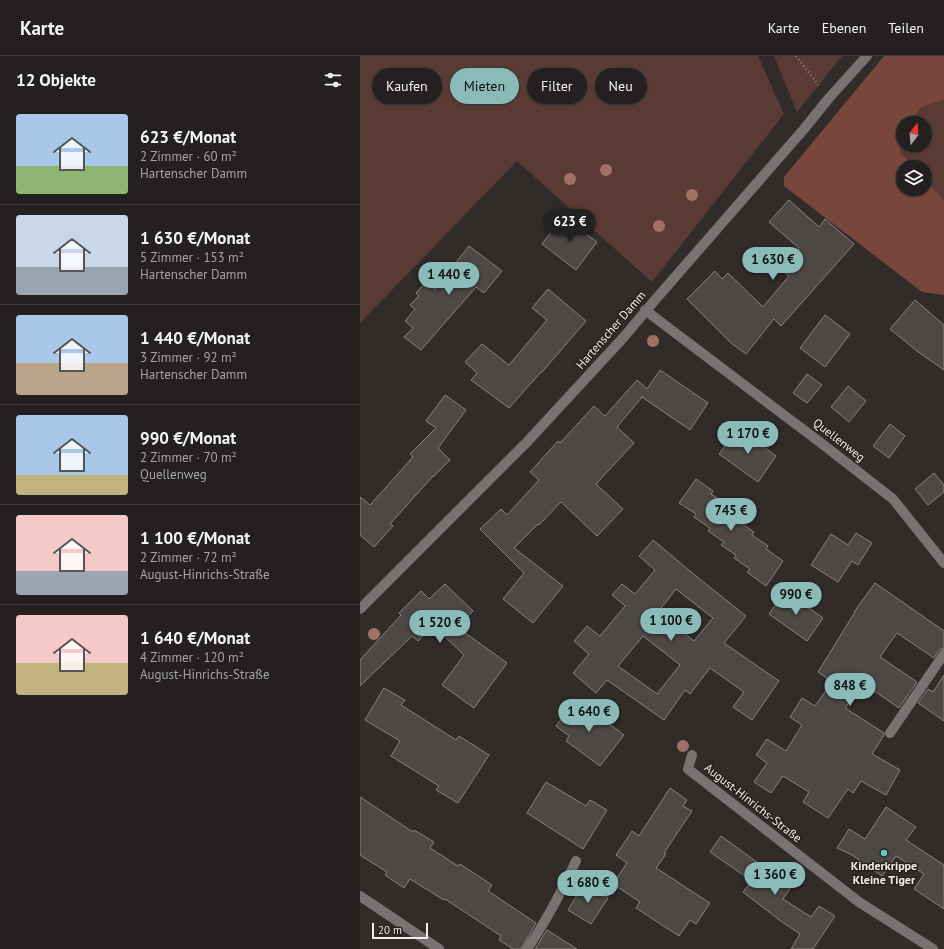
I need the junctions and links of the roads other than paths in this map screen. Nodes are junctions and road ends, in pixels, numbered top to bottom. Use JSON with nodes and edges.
{"nodes":[{"id":1,"x":867,"y":56,"type":"edge"},
{"id":2,"x":645,"y":310,"type":"junction"},
{"id":3,"x":944,"y":563,"type":"edge"},
{"id":4,"x":360,"y":609,"type":"edge"},
{"id":5,"x":944,"y":654,"type":"edge"},
{"id":6,"x":890,"y":733,"type":"dead end"},
{"id":7,"x":692,"y":755,"type":"dead end"},
{"id":8,"x":576,"y":861,"type":"dead end"},
{"id":9,"x":360,"y":896,"type":"edge"},
{"id":10,"x":439,"y":949,"type":"edge"},
{"id":11,"x":527,"y":949,"type":"edge"},
{"id":12,"x":932,"y":949,"type":"edge"}],
"edges":[{"from":1,"to":2,"type":"street","name":"Hartenscher Damm"},
{"from":2,"to":3,"type":"street","name":"Quellenweg"},
{"from":2,"to":4,"type":"street","name":"Hartenscher Damm"},
{"from":5,"to":6,"type":"street"},
{"from":7,"to":12,"type":"street","name":"August-Hinrichs-Straße"},
{"from":8,"to":11,"type":"street"},
{"from":9,"to":10,"type":"street"}]}
